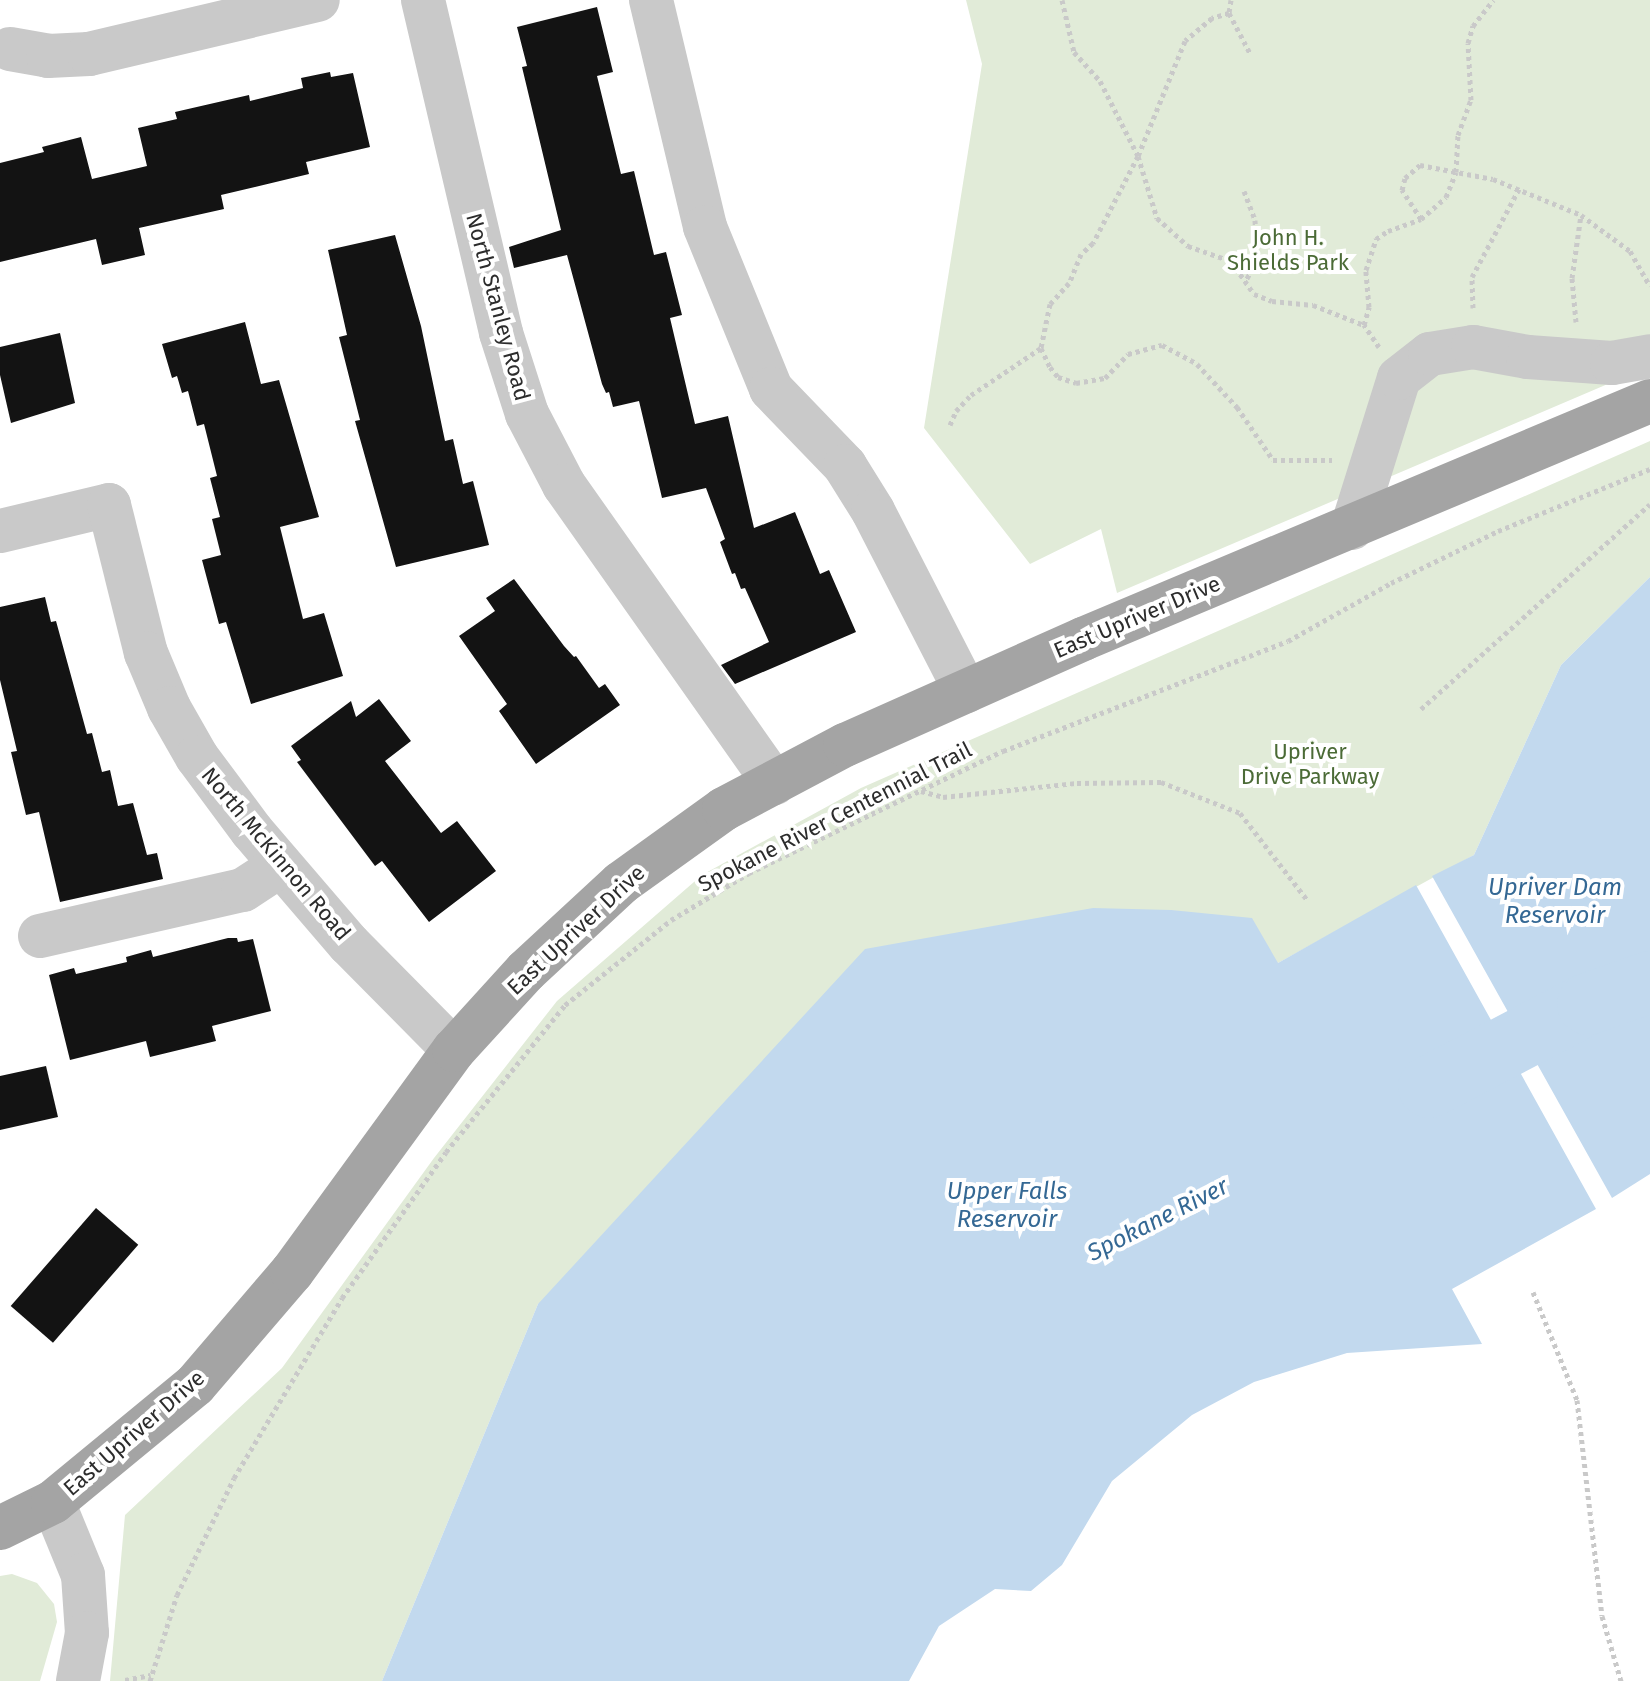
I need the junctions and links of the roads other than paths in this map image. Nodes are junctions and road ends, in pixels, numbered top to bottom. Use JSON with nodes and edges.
{"nodes":[{"id":1,"x":318,"y":0,"type":"edge"},
{"id":2,"x":423,"y":0,"type":"edge"},
{"id":3,"x":651,"y":0,"type":"edge"},
{"id":4,"x":10,"y":49,"type":"dead end"},
{"id":5,"x":1650,"y":356,"type":"edge"},
{"id":6,"x":1650,"y":401,"type":"edge"},
{"id":7,"x":1352,"y":528,"type":"junction"},
{"id":8,"x":0,"y":531,"type":"edge"},
{"id":9,"x":966,"y":692,"type":"junction"},
{"id":10,"x":774,"y":783,"type":"junction"},
{"id":11,"x":281,"y":865,"type":"junction"},
{"id":12,"x":40,"y":936,"type":"dead end"},
{"id":13,"x":454,"y":1050,"type":"junction"},
{"id":14,"x":53,"y":1502,"type":"junction"},
{"id":15,"x":0,"y":1528,"type":"edge"},
{"id":16,"x":78,"y":1681,"type":"edge"}],
"edges":[{"from":1,"to":4,"type":"street"},
{"from":2,"to":10,"type":"street","name":"North Stanley Road"},
{"from":3,"to":9,"type":"street"},
{"from":5,"to":7,"type":"street"},
{"from":6,"to":7,"type":"main road","name":"East Upriver Drive"},
{"from":7,"to":9,"type":"main road","name":"East Upriver Drive"},
{"from":8,"to":11,"type":"street","name":"North McKinnon Road"},
{"from":9,"to":10,"type":"main road","name":"East Upriver Drive"},
{"from":10,"to":13,"type":"main road","name":"East Upriver Drive"},
{"from":11,"to":12,"type":"street"},
{"from":11,"to":13,"type":"street","name":"North McKinnon Road"},
{"from":13,"to":14,"type":"main road","name":"East Upriver Drive"},
{"from":14,"to":15,"type":"main road"},
{"from":14,"to":16,"type":"street","name":"East Upriver Drive"}]}
